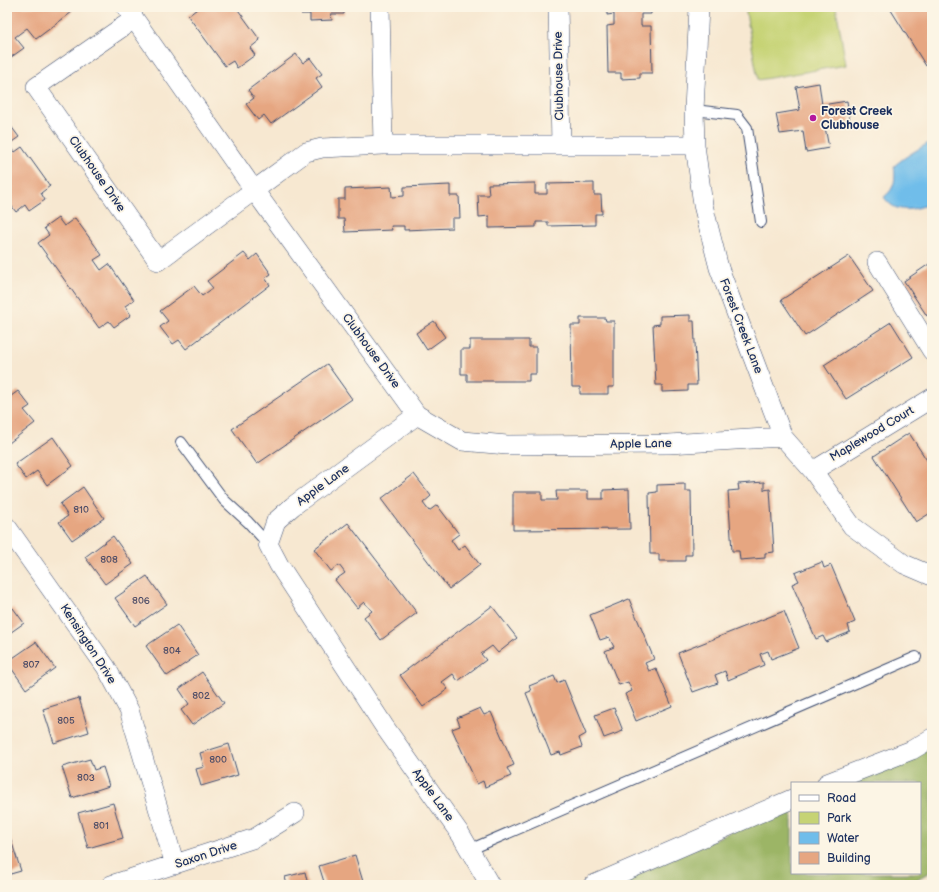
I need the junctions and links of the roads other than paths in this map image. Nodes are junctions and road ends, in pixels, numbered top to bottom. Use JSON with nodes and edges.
{"nodes":[{"id":1,"x":380,"y":7,"type":"edge"},
{"id":2,"x":558,"y":7,"type":"edge"},
{"id":3,"x":699,"y":7,"type":"edge"},
{"id":4,"x":130,"y":13,"type":"edge"},
{"id":5,"x":694,"y":110,"type":"junction"},
{"id":6,"x":561,"y":144,"type":"junction"},
{"id":7,"x":383,"y":145,"type":"junction"},
{"id":8,"x":695,"y":145,"type":"junction"},
{"id":9,"x":254,"y":190,"type":"junction"},
{"id":10,"x":760,"y":222,"type":"dead end"},
{"id":11,"x":877,"y":262,"type":"dead end"},
{"id":12,"x":932,"y":351,"type":"edge"},
{"id":13,"x":932,"y":398,"type":"edge"},
{"id":14,"x":417,"y":415,"type":"junction"},
{"id":15,"x":783,"y":437,"type":"junction"},
{"id":16,"x":181,"y":442,"type":"dead end"},
{"id":17,"x":813,"y":471,"type":"junction"},
{"id":18,"x":7,"y":527,"type":"edge"},
{"id":19,"x":268,"y":544,"type":"junction"},
{"id":20,"x":932,"y":576,"type":"edge"},
{"id":21,"x":916,"y":658,"type":"dead end"},
{"id":22,"x":932,"y":738,"type":"edge"},
{"id":23,"x":830,"y":782,"type":"edge"},
{"id":24,"x":791,"y":799,"type":"edge"},
{"id":25,"x":295,"y":813,"type":"dead end"},
{"id":26,"x":469,"y":850,"type":"junction"},
{"id":27,"x":175,"y":865,"type":"junction"},
{"id":28,"x":111,"y":885,"type":"edge"},
{"id":29,"x":490,"y":885,"type":"edge"},
{"id":30,"x":593,"y":885,"type":"edge"}],
"edges":[{"from":1,"to":7,"type":"street"},
{"from":2,"to":6,"type":"street","name":"Clubhouse Drive"},
{"from":3,"to":5,"type":"street","name":"Forest Creek Lane"},
{"from":4,"to":9,"type":"street","name":"Clubhouse Drive"},
{"from":4,"to":9,"type":"street","name":"Clubhouse Drive"},
{"from":5,"to":8,"type":"street","name":"Forest Creek Lane"},
{"from":5,"to":10,"type":"lane"},
{"from":6,"to":7,"type":"street","name":"Clubhouse Drive"},
{"from":6,"to":8,"type":"street","name":"Clubhouse Drive"},
{"from":7,"to":9,"type":"street","name":"Clubhouse Drive"},
{"from":8,"to":15,"type":"street","name":"Forest Creek Lane"},
{"from":9,"to":14,"type":"street","name":"Clubhouse Drive"},
{"from":11,"to":12,"type":"street"},
{"from":13,"to":17,"type":"street","name":"Maplewood Court"},
{"from":14,"to":15,"type":"street","name":"Apple Lane"},
{"from":14,"to":19,"type":"street","name":"Apple Lane"},
{"from":15,"to":17,"type":"street","name":"Forest Creek Lane"},
{"from":16,"to":19,"type":"lane"},
{"from":17,"to":20,"type":"street","name":"Forest Creek Lane"},
{"from":18,"to":27,"type":"street","name":"Kensington Drive"},
{"from":19,"to":26,"type":"street","name":"Apple Lane"},
{"from":21,"to":26,"type":"lane"},
{"from":22,"to":23,"type":"street"},
{"from":24,"to":30,"type":"street"},
{"from":25,"to":27,"type":"street","name":"Saxon Drive"},
{"from":26,"to":29,"type":"street","name":"Apple Lane"},
{"from":27,"to":28,"type":"street","name":"Saxon Drive"}]}
